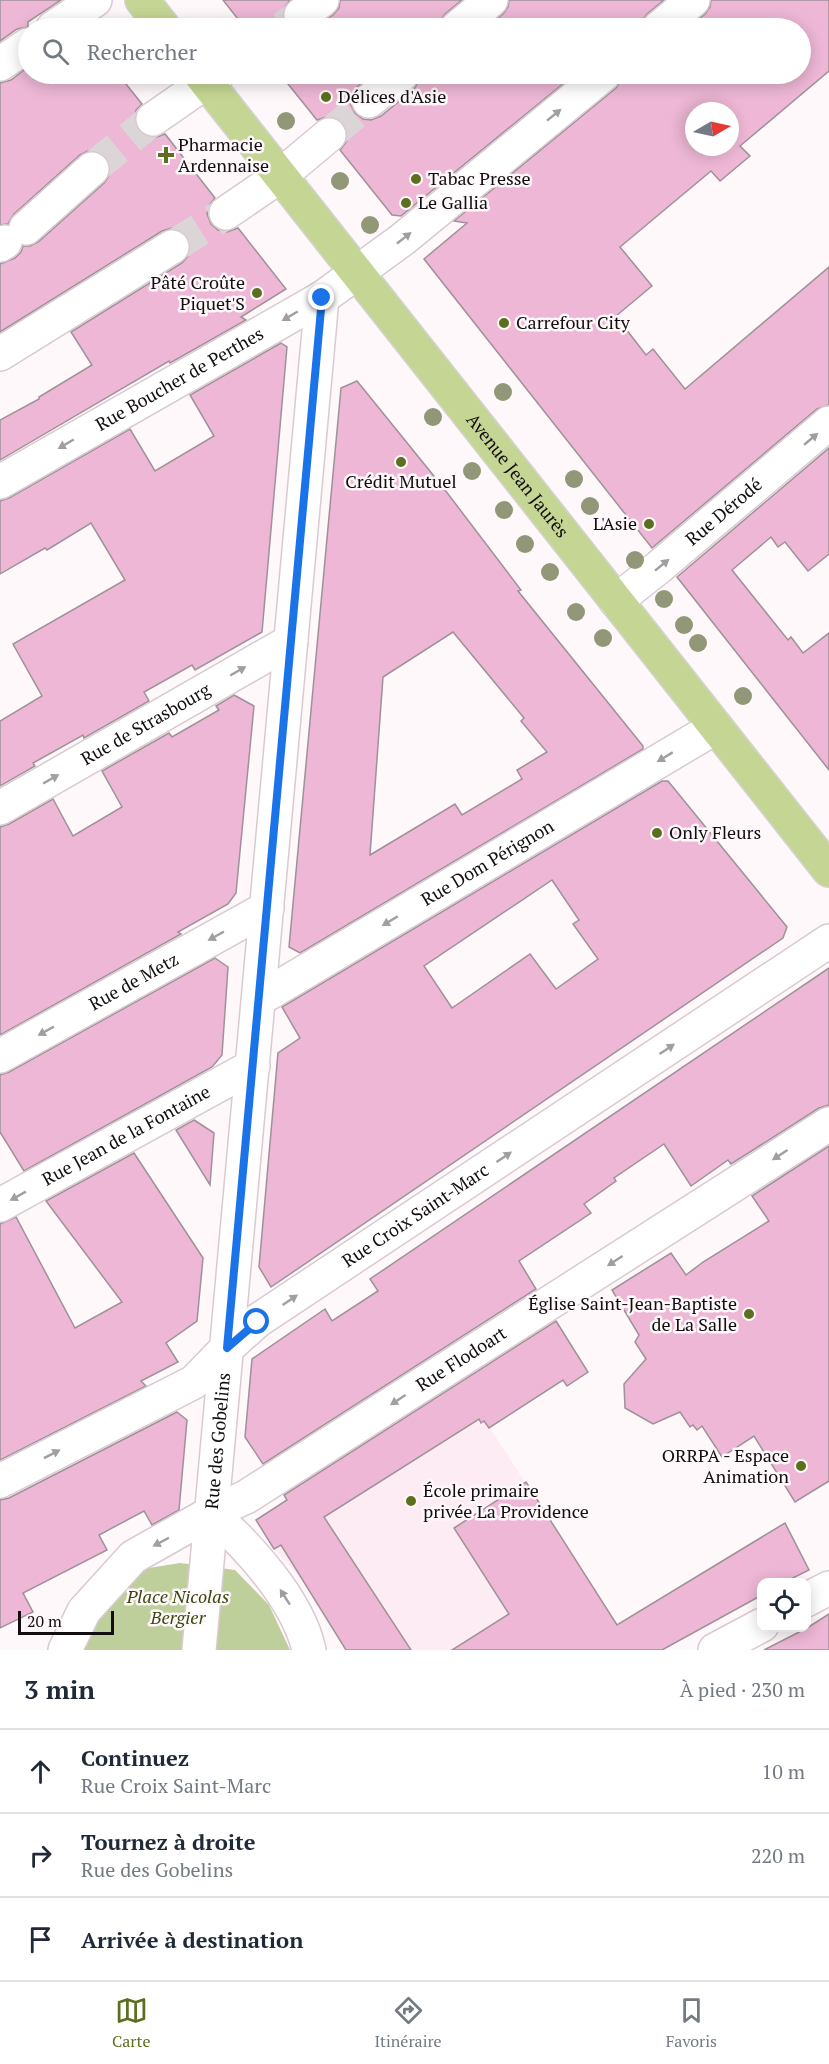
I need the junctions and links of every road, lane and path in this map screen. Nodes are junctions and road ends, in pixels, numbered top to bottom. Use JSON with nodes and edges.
{"nodes":[{"id":1,"x":95,"y":0,"type":"edge"},
{"id":2,"x":142,"y":0,"type":"edge"},
{"id":3,"x":492,"y":0,"type":"edge"},
{"id":4,"x":693,"y":0,"type":"edge"},
{"id":5,"x":68,"y":18,"type":"edge"},
{"id":6,"x":156,"y":18,"type":"edge"},
{"id":7,"x":470,"y":18,"type":"edge"},
{"id":8,"x":671,"y":18,"type":"edge"},
{"id":9,"x":18,"y":52,"type":"edge"},
{"id":10,"x":0,"y":64,"type":"edge"},
{"id":11,"x":198,"y":84,"type":"edge"},
{"id":12,"x":214,"y":84,"type":"edge"},
{"id":13,"x":390,"y":84,"type":"edge"},
{"id":14,"x":592,"y":84,"type":"edge"},
{"id":15,"x":369,"y":101,"type":"tunnel mouth"},
{"id":16,"x":153,"y":119,"type":"tunnel mouth"},
{"id":17,"x":328,"y":135,"type":"tunnel mouth"},
{"id":18,"x":92,"y":169,"type":"tunnel mouth"},
{"id":19,"x":280,"y":176,"type":"junction"},
{"id":20,"x":226,"y":213,"type":"tunnel mouth"},
{"id":21,"x":10,"y":238,"type":"edge"},
{"id":22,"x":172,"y":248,"type":"tunnel mouth"},
{"id":23,"x":357,"y":274,"type":"junction"},
{"id":24,"x":322,"y":298,"type":"junction"},
{"id":25,"x":0,"y":354,"type":"edge"},
{"id":26,"x":829,"y":423,"type":"edge"},
{"id":27,"x":0,"y":482,"type":"edge"},
{"id":28,"x":616,"y":601,"type":"junction"},
{"id":29,"x":291,"y":641,"type":"junction"},
{"id":30,"x":716,"y":727,"type":"junction"},
{"id":31,"x":0,"y":808,"type":"edge"},
{"id":32,"x":829,"y":870,"type":"edge"},
{"id":33,"x":267,"y":908,"type":"junction"},
{"id":34,"x":829,"y":941,"type":"edge"},
{"id":35,"x":259,"y":999,"type":"junction"},
{"id":36,"x":0,"y":1056,"type":"edge"},
{"id":37,"x":253,"y":1066,"type":"junction"},
{"id":38,"x":829,"y":1124,"type":"edge"},
{"id":39,"x":0,"y":1205,"type":"edge"},
{"id":40,"x":227,"y":1348,"type":"junction"},
{"id":41,"x":0,"y":1481,"type":"edge"},
{"id":42,"x":212,"y":1513,"type":"junction"},
{"id":43,"x":829,"y":1588,"type":"edge"},
{"id":44,"x":811,"y":1598,"type":"edge"},
{"id":45,"x":757,"y":1628,"type":"edge"},
{"id":46,"x":65,"y":1650,"type":"edge"},
{"id":47,"x":199,"y":1650,"type":"edge"},
{"id":48,"x":309,"y":1650,"type":"edge"},
{"id":49,"x":715,"y":1650,"type":"edge"}],
"edges":[{"from":1,"to":5,"type":"street"},
{"from":2,"to":6,"type":"main road"},
{"from":3,"to":7,"type":"street"},
{"from":4,"to":8,"type":"street"},
{"from":9,"to":10,"type":"street"},
{"from":11,"to":16,"type":"street","name":"Avenue Jean Jaurès"},
{"from":12,"to":19,"type":"main road","name":"Avenue Jean Jaurès"},
{"from":13,"to":15,"type":"street"},
{"from":23,"to":14,"type":"street","name":"Rue Boucher de Perthes","one_way":true},
{"from":17,"to":19,"type":"street"},
{"from":18,"to":21,"type":"street"},
{"from":19,"to":20,"type":"street"},
{"from":19,"to":23,"type":"main road","name":"Avenue Jean Jaurès"},
{"from":22,"to":25,"type":"street"},
{"from":23,"to":24,"type":"street","name":"Rue Boucher de Perthes"},
{"from":23,"to":28,"type":"main road","name":"Avenue Jean Jaurès"},
{"from":24,"to":27,"type":"street","name":"Rue Boucher de Perthes","one_way":true},
{"from":24,"to":29,"type":"street","name":"Rue des Gobelins"},
{"from":28,"to":26,"type":"street","name":"Rue Dérodé","one_way":true},
{"from":28,"to":30,"type":"main road","name":"Avenue Jean Jaurès"},
{"from":31,"to":29,"type":"street","name":"Rue de Strasbourg","one_way":true},
{"from":29,"to":33,"type":"street","name":"Rue des Gobelins"},
{"from":30,"to":32,"type":"main road","name":"Avenue Jean Jaurès"},
{"from":30,"to":35,"type":"street","name":"Rue Dom Pérignon","one_way":true},
{"from":33,"to":35,"type":"street","name":"Rue des Gobelins"},
{"from":33,"to":36,"type":"street","name":"Rue de Metz","one_way":true},
{"from":40,"to":34,"type":"street","name":"Rue Croix Saint-Marc","one_way":true},
{"from":35,"to":37,"type":"street","name":"Rue des Gobelins"},
{"from":37,"to":39,"type":"street","name":"Rue Jean de la Fontaine","one_way":true},
{"from":37,"to":40,"type":"street","name":"Rue des Gobelins"},
{"from":38,"to":42,"type":"street","name":"Rue Flodoart","one_way":true},
{"from":41,"to":40,"type":"street","name":"Rue Croix Saint-Marc","one_way":true},
{"from":40,"to":42,"type":"street","name":"Rue des Gobelins"},
{"from":42,"to":46,"type":"street","one_way":true},
{"from":42,"to":47,"type":"street","name":"Rue des Gobelins"},
{"from":48,"to":42,"type":"street","one_way":true},
{"from":43,"to":44,"type":"street"},
{"from":45,"to":49,"type":"street"}]}
